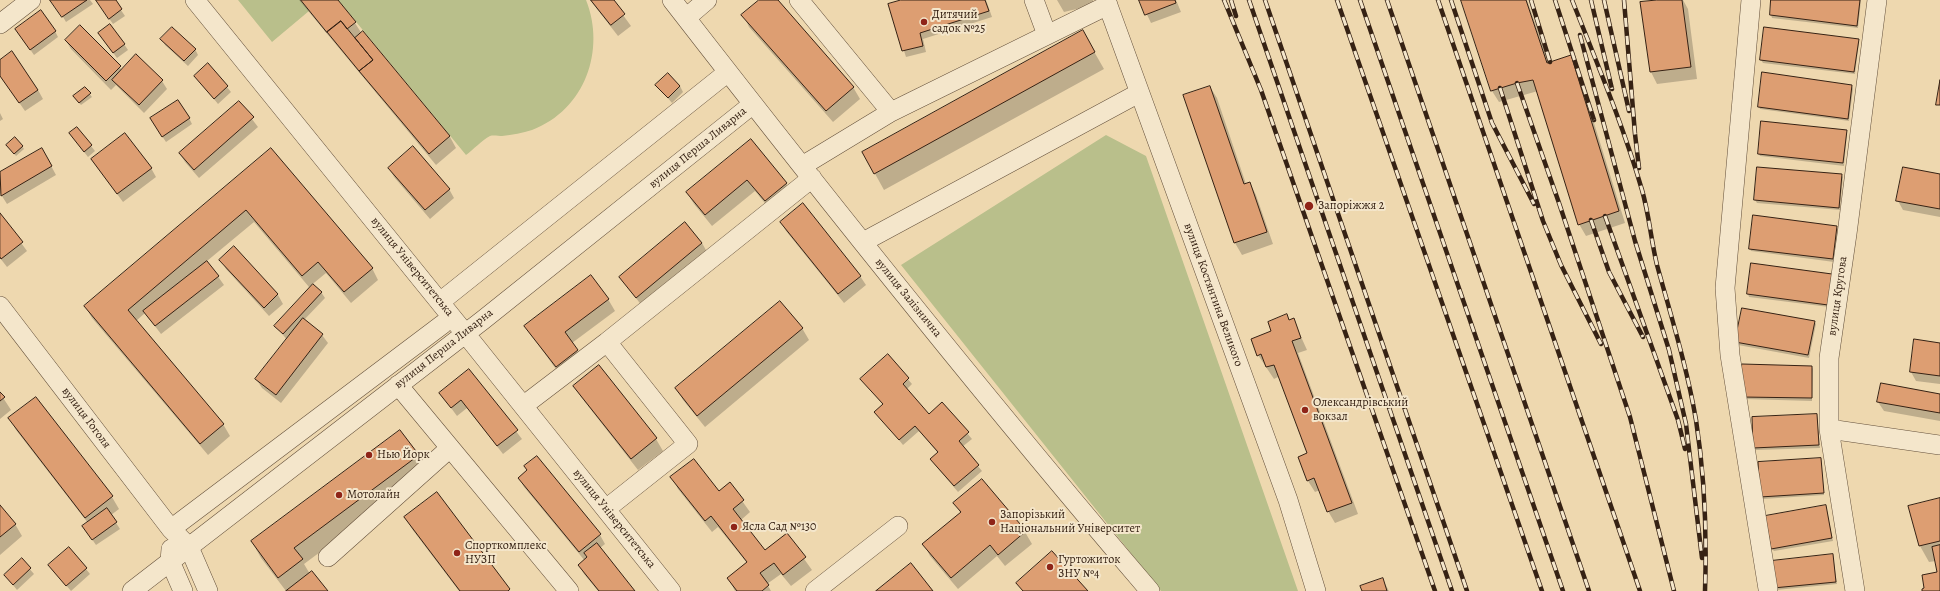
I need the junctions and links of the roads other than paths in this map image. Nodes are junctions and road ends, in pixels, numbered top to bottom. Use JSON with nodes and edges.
{"nodes":[{"id":1,"x":31,"y":0,"type":"edge"},
{"id":2,"x":195,"y":0,"type":"edge"},
{"id":3,"x":672,"y":0,"type":"edge"},
{"id":4,"x":707,"y":0,"type":"edge"},
{"id":5,"x":800,"y":0,"type":"edge"},
{"id":6,"x":1034,"y":0,"type":"edge"},
{"id":7,"x":1751,"y":0,"type":"edge"},
{"id":8,"x":1877,"y":0,"type":"edge"},
{"id":9,"x":1107,"y":3,"type":"edge"},
{"id":10,"x":686,"y":18,"type":"junction"},
{"id":11,"x":0,"y":24,"type":"edge"},
{"id":12,"x":1047,"y":35,"type":"junction"},
{"id":13,"x":728,"y":72,"type":"junction"},
{"id":14,"x":1139,"y":93,"type":"junction"},
{"id":15,"x":752,"y":104,"type":"junction"},
{"id":16,"x":891,"y":112,"type":"junction"},
{"id":17,"x":807,"y":172,"type":"junction"},
{"id":18,"x":863,"y":242,"type":"junction"},
{"id":19,"x":440,"y":302,"type":"junction"},
{"id":20,"x":0,"y":306,"type":"edge"},
{"id":21,"x":443,"y":324,"type":"dead end"},
{"id":22,"x":465,"y":332,"type":"junction"},
{"id":23,"x":607,"y":342,"type":"junction"},
{"id":24,"x":398,"y":385,"type":"junction"},
{"id":25,"x":523,"y":406,"type":"junction"},
{"id":26,"x":1829,"y":429,"type":"junction"},
{"id":27,"x":1940,"y":445,"type":"edge"},
{"id":28,"x":450,"y":448,"type":"junction"},
{"id":29,"x":606,"y":509,"type":"junction"},
{"id":30,"x":898,"y":526,"type":"dead end"},
{"id":31,"x":171,"y":529,"type":"junction"},
{"id":32,"x":189,"y":547,"type":"junction"},
{"id":33,"x":328,"y":557,"type":"dead end"},
{"id":34,"x":170,"y":561,"type":"junction"},
{"id":35,"x":1768,"y":589,"type":"dead end"},
{"id":36,"x":132,"y":591,"type":"edge"},
{"id":37,"x":183,"y":591,"type":"edge"},
{"id":38,"x":208,"y":591,"type":"edge"},
{"id":39,"x":569,"y":591,"type":"edge"},
{"id":40,"x":671,"y":591,"type":"edge"},
{"id":41,"x":815,"y":591,"type":"edge"},
{"id":42,"x":1150,"y":591,"type":"edge"},
{"id":43,"x":1316,"y":591,"type":"edge"},
{"id":44,"x":1855,"y":591,"type":"edge"}],
"edges":[{"from":1,"to":11,"type":"street"},
{"from":2,"to":19,"type":"street","name":"вулиця Університетська"},
{"from":3,"to":10,"type":"street","name":"вулиця Залізнична"},
{"from":4,"to":10,"type":"street"},
{"from":5,"to":16,"type":"street"},
{"from":6,"to":12,"type":"street"},
{"from":7,"to":35,"type":"street"},
{"from":8,"to":26,"type":"street","name":"вулиця Кругова"},
{"from":9,"to":12,"type":"street"},
{"from":9,"to":14,"type":"street","name":"вулиця Костянтина Великого"},
{"from":10,"to":13,"type":"street","name":"вулиця Залізнична"},
{"from":12,"to":16,"type":"street"},
{"from":13,"to":15,"type":"street","name":"вулиця Залізнична"},
{"from":13,"to":19,"type":"street"},
{"from":14,"to":18,"type":"street"},
{"from":14,"to":43,"type":"street","name":"вулиця Костянтина Великого"},
{"from":15,"to":17,"type":"street","name":"вулиця Залізнична"},
{"from":15,"to":22,"type":"street","name":"вулиця Перша Ливарна"},
{"from":16,"to":17,"type":"street"},
{"from":17,"to":18,"type":"street","name":"вулиця Залізнична"},
{"from":17,"to":23,"type":"street"},
{"from":18,"to":42,"type":"street","name":"вулиця Залізнична"},
{"from":19,"to":22,"type":"street","name":"вулиця Університетська"},
{"from":20,"to":31,"type":"street","name":"вулиця Гоголя"},
{"from":21,"to":31,"type":"street"},
{"from":22,"to":24,"type":"street","name":"вулиця Перша Ливарна"},
{"from":22,"to":25,"type":"street","name":"вулиця Університетська"},
{"from":23,"to":25,"type":"street"},
{"from":23,"to":29,"type":"street"},
{"from":24,"to":28,"type":"street"},
{"from":24,"to":32,"type":"street","name":"вулиця Перша Ливарна"},
{"from":25,"to":29,"type":"street","name":"вулиця Університетська"},
{"from":26,"to":27,"type":"street"},
{"from":26,"to":44,"type":"street","name":"вулиця Кругова"},
{"from":28,"to":33,"type":"street"},
{"from":28,"to":39,"type":"street"},
{"from":29,"to":40,"type":"street","name":"вулиця Університетська"},
{"from":30,"to":41,"type":"street"},
{"from":31,"to":32,"type":"street","name":"вулиця Гоголя"},
{"from":31,"to":34,"type":"street"},
{"from":32,"to":34,"type":"street","name":"вулиця Перша Ливарна"},
{"from":32,"to":38,"type":"street","name":"вулиця Гоголя"},
{"from":34,"to":36,"type":"street","name":"вулиця Перша Ливарна"},
{"from":34,"to":37,"type":"street"}]}
